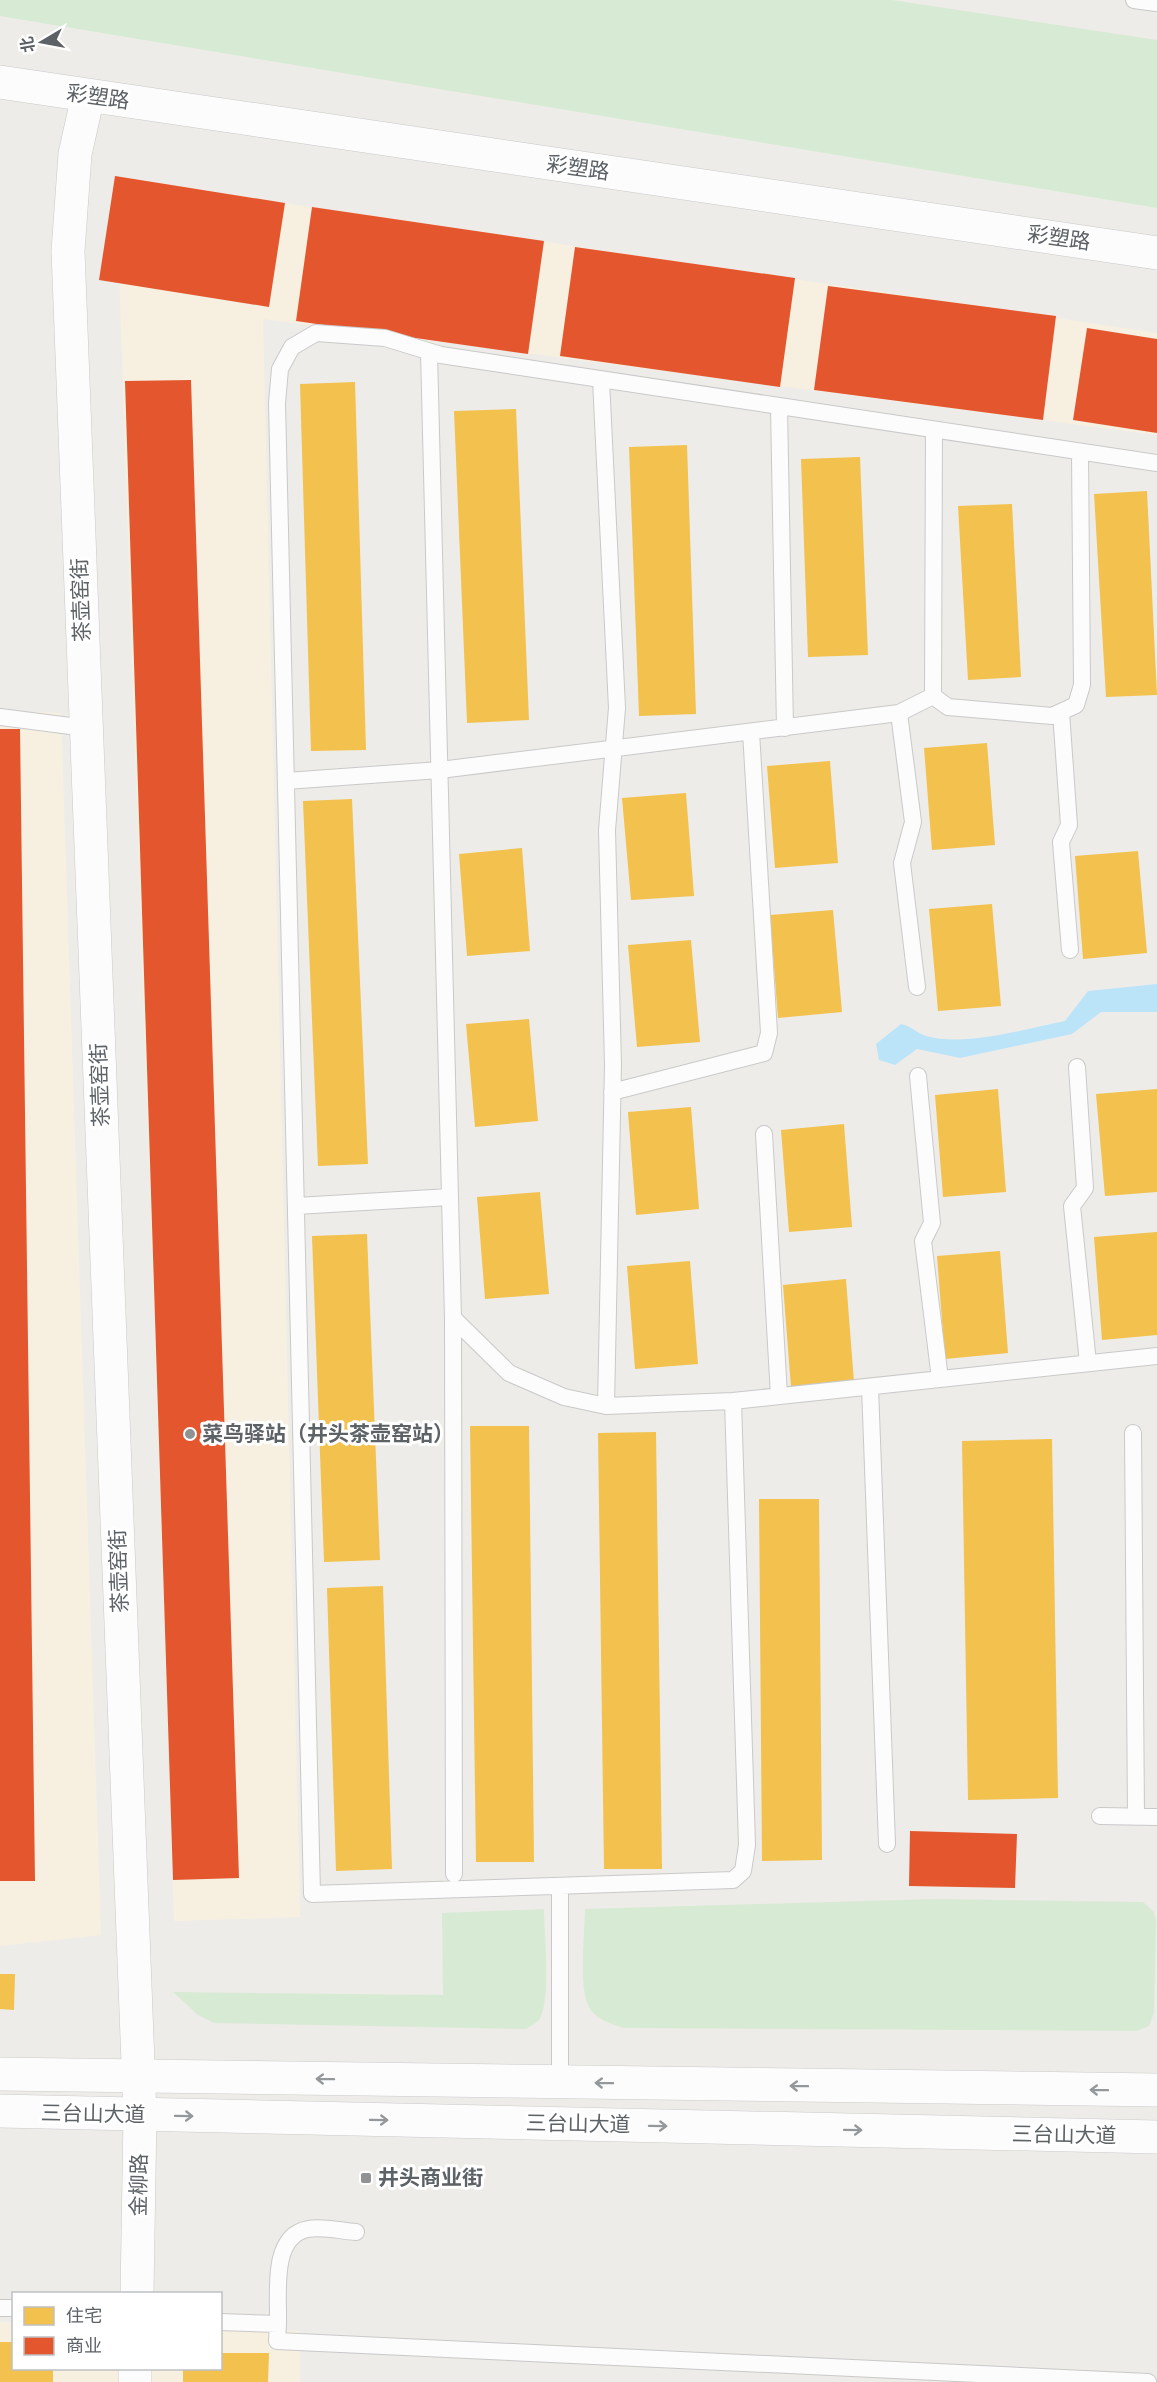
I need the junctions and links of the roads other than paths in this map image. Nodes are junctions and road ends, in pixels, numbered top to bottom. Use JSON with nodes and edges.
{"nodes":[{"id":1,"x":1134,"y":0,"type":"edge"},
{"id":2,"x":1156,"y":0,"type":"edge"},
{"id":3,"x":0,"y":82,"type":"edge"},
{"id":4,"x":88,"y":96,"type":"junction"},
{"id":5,"x":1157,"y":252,"type":"edge"},
{"id":6,"x":429,"y":352,"type":"junction"},
{"id":7,"x":601,"y":380,"type":"junction"},
{"id":8,"x":779,"y":406,"type":"junction"},
{"id":9,"x":934,"y":430,"type":"junction"},
{"id":10,"x":1080,"y":452,"type":"junction"},
{"id":11,"x":1157,"y":463,"type":"edge"},
{"id":12,"x":933,"y":696,"type":"junction"},
{"id":13,"x":1061,"y":712,"type":"junction"},
{"id":14,"x":899,"y":713,"type":"junction"},
{"id":15,"x":0,"y":717,"type":"edge"},
{"id":16,"x":86,"y":728,"type":"junction"},
{"id":17,"x":785,"y":728,"type":"junction"},
{"id":18,"x":751,"y":732,"type":"junction"},
{"id":19,"x":614,"y":748,"type":"junction"},
{"id":20,"x":440,"y":770,"type":"junction"},
{"id":21,"x":286,"y":781,"type":"junction"},
{"id":22,"x":1070,"y":950,"type":"dead end"},
{"id":23,"x":916,"y":987,"type":"dead end"},
{"id":24,"x":1077,"y":1067,"type":"dead end"},
{"id":25,"x":918,"y":1076,"type":"dead end"},
{"id":26,"x":612,"y":1092,"type":"junction"},
{"id":27,"x":764,"y":1134,"type":"dead end"},
{"id":28,"x":450,"y":1197,"type":"junction"},
{"id":29,"x":296,"y":1206,"type":"junction"},
{"id":30,"x":453,"y":1318,"type":"junction"},
{"id":31,"x":1157,"y":1356,"type":"edge"},
{"id":32,"x":1088,"y":1363,"type":"junction"},
{"id":33,"x":940,"y":1379,"type":"junction"},
{"id":34,"x":870,"y":1388,"type":"junction"},
{"id":35,"x":779,"y":1396,"type":"junction"},
{"id":36,"x":733,"y":1401,"type":"junction"},
{"id":37,"x":606,"y":1406,"type":"junction"},
{"id":38,"x":1133,"y":1433,"type":"dead end"},
{"id":39,"x":1100,"y":1816,"type":"dead end"},
{"id":40,"x":1136,"y":1817,"type":"junction"},
{"id":41,"x":1157,"y":1817,"type":"edge"},
{"id":42,"x":886,"y":1844,"type":"dead end"},
{"id":43,"x":454,"y":1874,"type":"dead end"},
{"id":44,"x":560,"y":1887,"type":"junction"},
{"id":45,"x":0,"y":2074,"type":"edge"},
{"id":46,"x":138,"y":2077,"type":"junction"},
{"id":47,"x":560,"y":2083,"type":"junction"},
{"id":48,"x":1157,"y":2090,"type":"edge"},
{"id":49,"x":0,"y":2111,"type":"edge"},
{"id":50,"x":140,"y":2115,"type":"junction"},
{"id":51,"x":1157,"y":2137,"type":"edge"},
{"id":52,"x":356,"y":2232,"type":"dead end"},
{"id":53,"x":137,"y":2292,"type":"edge"},
{"id":54,"x":222,"y":2322,"type":"edge"},
{"id":55,"x":278,"y":2324,"type":"junction"},
{"id":56,"x":1148,"y":2382,"type":"edge"}],
"edges":[{"from":1,"to":2,"type":"lane"},
{"from":3,"to":4,"type":"street","name":"彩塑路"},
{"from":4,"to":5,"type":"street","name":"彩塑路"},
{"from":4,"to":16,"type":"street","name":"茶壶窑街"},
{"from":6,"to":7,"type":"lane"},
{"from":6,"to":20,"type":"lane"},
{"from":6,"to":21,"type":"lane"},
{"from":7,"to":8,"type":"lane"},
{"from":7,"to":19,"type":"lane"},
{"from":8,"to":9,"type":"lane"},
{"from":8,"to":17,"type":"lane"},
{"from":9,"to":10,"type":"lane"},
{"from":9,"to":12,"type":"lane"},
{"from":10,"to":11,"type":"lane"},
{"from":10,"to":13,"type":"lane"},
{"from":12,"to":13,"type":"lane"},
{"from":12,"to":14,"type":"lane"},
{"from":13,"to":22,"type":"lane"},
{"from":14,"to":17,"type":"lane"},
{"from":14,"to":23,"type":"lane"},
{"from":15,"to":16,"type":"lane"},
{"from":16,"to":46,"type":"street","name":"茶壶窑街"},
{"from":17,"to":18,"type":"lane"},
{"from":18,"to":19,"type":"lane"},
{"from":18,"to":26,"type":"lane"},
{"from":19,"to":20,"type":"lane"},
{"from":19,"to":26,"type":"lane"},
{"from":20,"to":21,"type":"lane"},
{"from":20,"to":28,"type":"lane"},
{"from":21,"to":29,"type":"lane"},
{"from":24,"to":32,"type":"lane"},
{"from":25,"to":33,"type":"lane"},
{"from":26,"to":37,"type":"lane"},
{"from":27,"to":35,"type":"lane"},
{"from":28,"to":29,"type":"lane"},
{"from":28,"to":30,"type":"lane"},
{"from":29,"to":44,"type":"lane"},
{"from":30,"to":37,"type":"lane"},
{"from":30,"to":43,"type":"lane"},
{"from":31,"to":32,"type":"lane"},
{"from":32,"to":33,"type":"lane"},
{"from":33,"to":34,"type":"lane"},
{"from":34,"to":35,"type":"lane"},
{"from":34,"to":42,"type":"lane"},
{"from":35,"to":36,"type":"lane"},
{"from":36,"to":37,"type":"lane"},
{"from":36,"to":44,"type":"lane"},
{"from":38,"to":40,"type":"lane"},
{"from":39,"to":40,"type":"lane"},
{"from":40,"to":41,"type":"lane"},
{"from":44,"to":47,"type":"lane"},
{"from":45,"to":46,"type":"street","name":"三台山大道"},
{"from":47,"to":46,"type":"street","name":"三台山大道","one_way":true},
{"from":46,"to":50,"type":"street","name":"金柳路"},
{"from":48,"to":47,"type":"street","name":"三台山大道","one_way":true},
{"from":49,"to":50,"type":"street","name":"三台山大道"},
{"from":50,"to":51,"type":"street","name":"三台山大道","one_way":true},
{"from":50,"to":53,"type":"street","name":"金柳路"},
{"from":52,"to":55,"type":"lane"},
{"from":54,"to":55,"type":"lane"},
{"from":55,"to":56,"type":"lane"}]}
